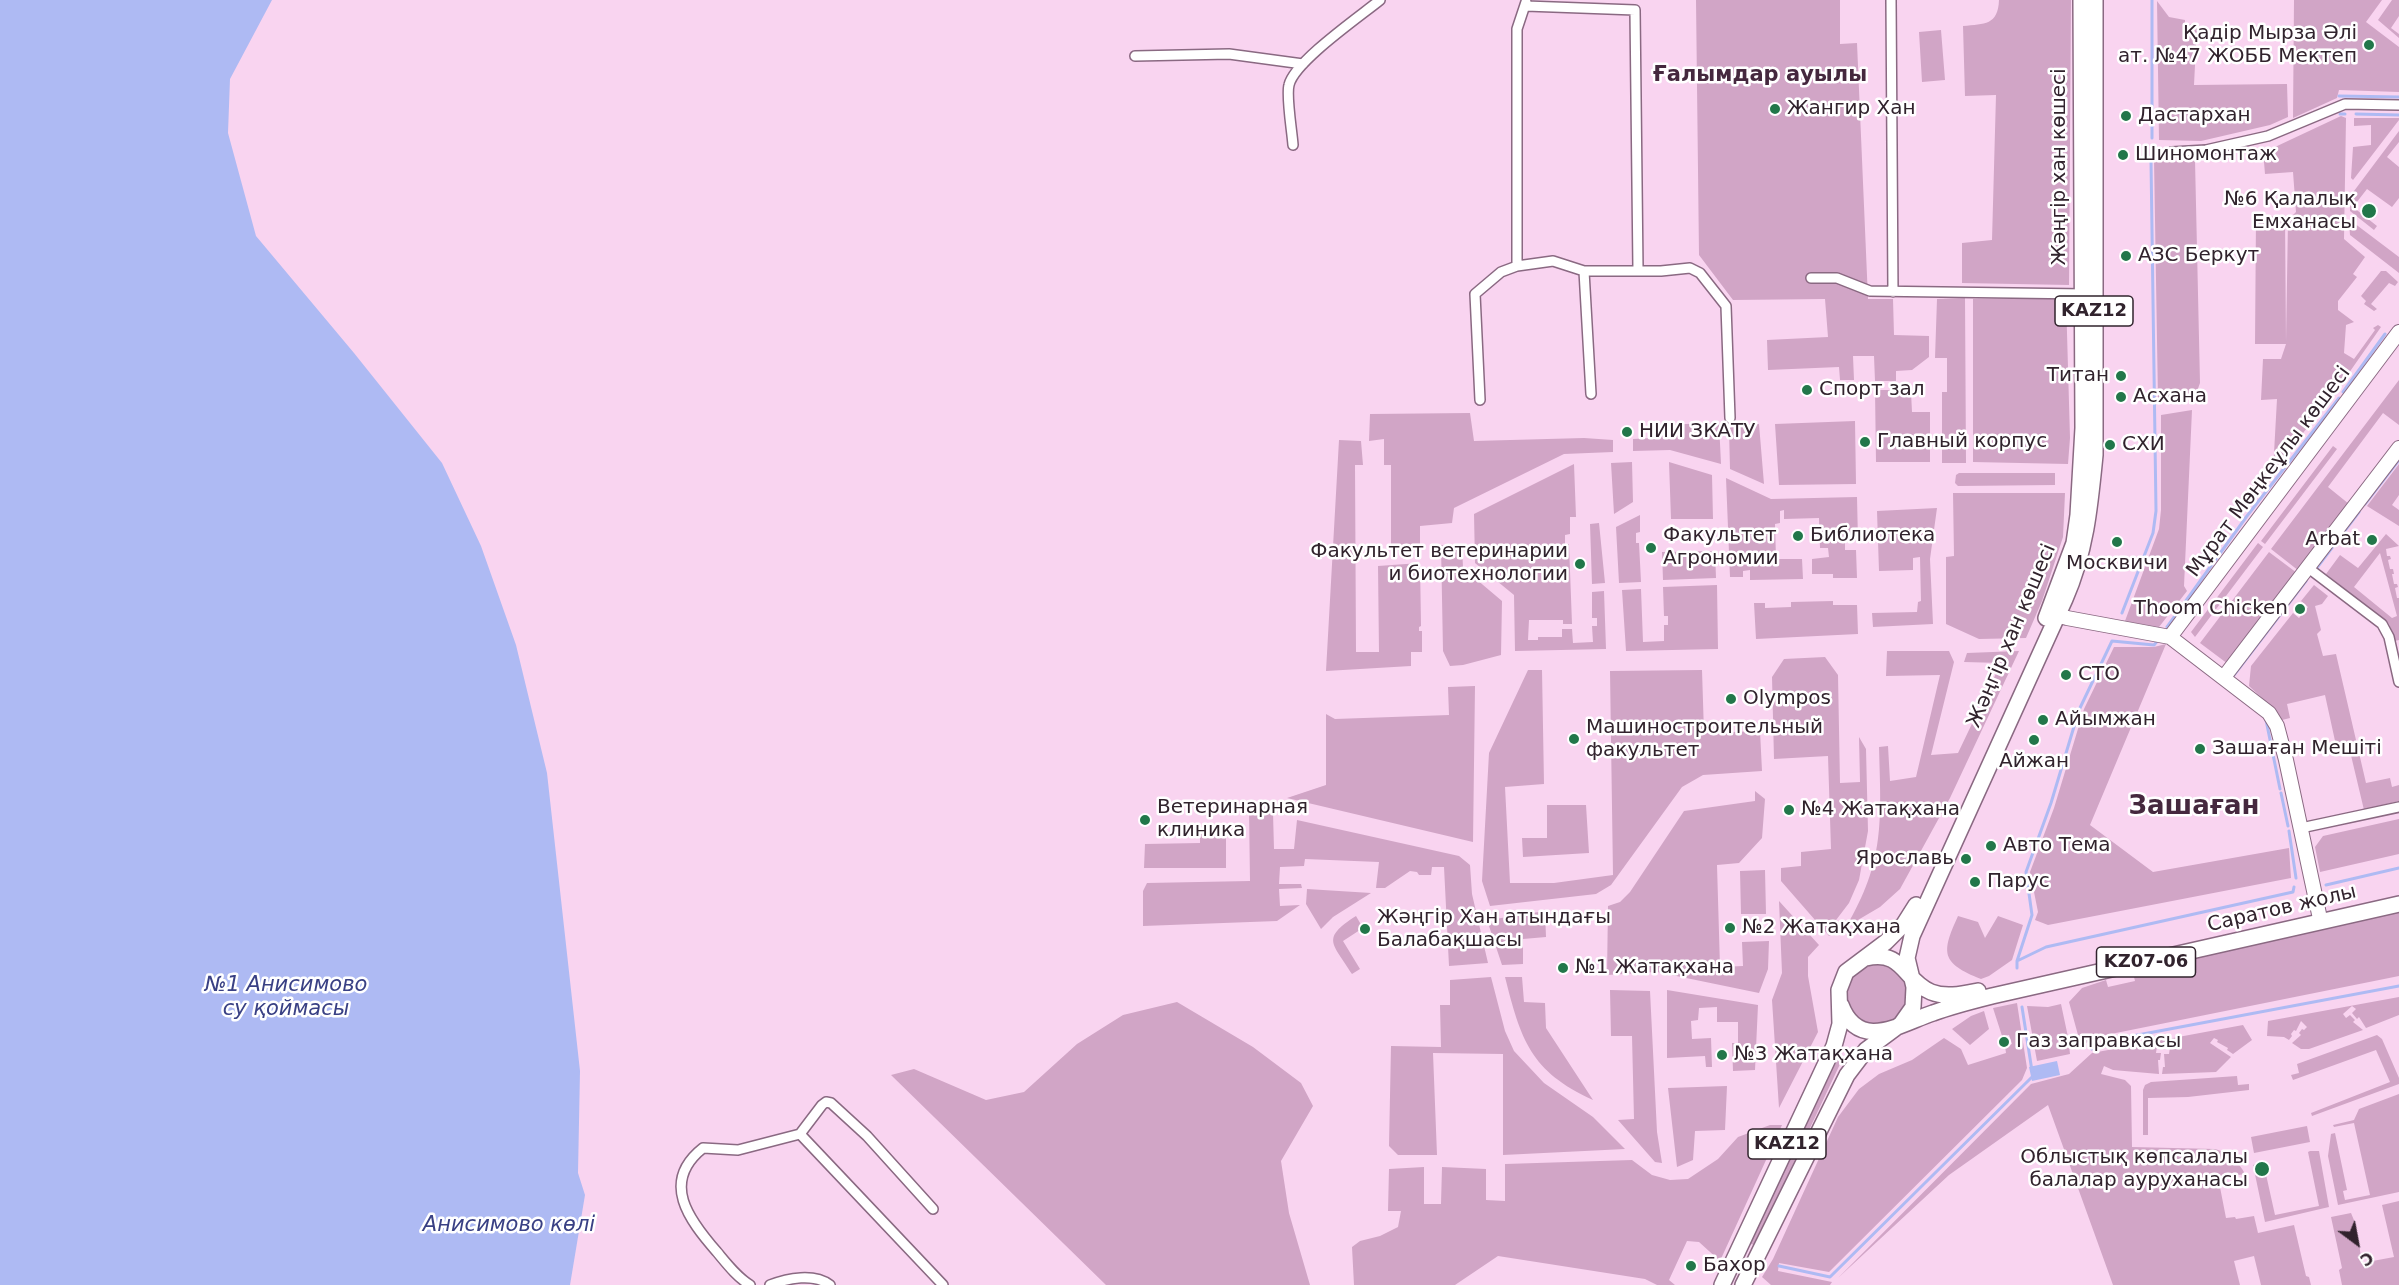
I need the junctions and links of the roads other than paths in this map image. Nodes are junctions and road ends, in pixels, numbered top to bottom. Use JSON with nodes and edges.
{"nodes":[{"id":1,"x":1380,"y":0,"type":"edge"},
{"id":2,"x":1891,"y":0,"type":"edge"},
{"id":3,"x":2081,"y":0,"type":"edge"},
{"id":4,"x":2095,"y":0,"type":"edge"},
{"id":5,"x":1526,"y":3,"type":"edge"},
{"id":6,"x":1135,"y":56,"type":"dead end"},
{"id":7,"x":1303,"y":63,"type":"junction"},
{"id":8,"x":2399,"y":105,"type":"edge"},
{"id":9,"x":1293,"y":145,"type":"dead end"},
{"id":10,"x":2172,"y":152,"type":"dead end"},
{"id":11,"x":1517,"y":266,"type":"junction"},
{"id":12,"x":1638,"y":270,"type":"junction"},
{"id":13,"x":1584,"y":271,"type":"junction"},
{"id":14,"x":1811,"y":278,"type":"dead end"},
{"id":15,"x":1893,"y":292,"type":"junction"},
{"id":16,"x":2087,"y":294,"type":"junction"},
{"id":17,"x":2399,"y":332,"type":"edge"},
{"id":18,"x":1591,"y":394,"type":"dead end"},
{"id":19,"x":1480,"y":400,"type":"dead end"},
{"id":20,"x":1730,"y":418,"type":"dead end"},
{"id":21,"x":2399,"y":448,"type":"edge"},
{"id":22,"x":2307,"y":567,"type":"junction"},
{"id":23,"x":2053,"y":615,"type":"junction"},
{"id":24,"x":2170,"y":637,"type":"junction"},
{"id":25,"x":2224,"y":677,"type":"junction"},
{"id":26,"x":2399,"y":682,"type":"edge"},
{"id":27,"x":2399,"y":807,"type":"edge"},
{"id":28,"x":2301,"y":828,"type":"junction"},
{"id":29,"x":2399,"y":896,"type":"edge"},
{"id":30,"x":2399,"y":904,"type":"edge"},
{"id":31,"x":2319,"y":914,"type":"junction"},
{"id":32,"x":1861,"y":960,"type":"junction"},
{"id":33,"x":1909,"y":974,"type":"junction"},
{"id":34,"x":1839,"y":1000,"type":"junction"},
{"id":35,"x":1895,"y":1028,"type":"junction"},
{"id":36,"x":800,"y":1134,"type":"junction"},
{"id":37,"x":933,"y":1209,"type":"dead end"},
{"id":38,"x":750,"y":1285,"type":"edge"},
{"id":39,"x":770,"y":1285,"type":"edge"},
{"id":40,"x":830,"y":1285,"type":"edge"},
{"id":41,"x":943,"y":1285,"type":"edge"},
{"id":42,"x":1722,"y":1285,"type":"edge"},
{"id":43,"x":1743,"y":1285,"type":"edge"}],
"edges":[{"from":1,"to":7,"type":"street"},
{"from":2,"to":15,"type":"street"},
{"from":3,"to":16,"type":"main road","name":"Жәңгір хан көшесі","number":"KAZ12"},
{"from":4,"to":16,"type":"main road","name":"Жәңгір хан көшесі","number":"KAZ12"},
{"from":5,"to":11,"type":"street"},
{"from":5,"to":12,"type":"street"},
{"from":6,"to":7,"type":"street"},
{"from":7,"to":9,"type":"street"},
{"from":8,"to":10,"type":"street"},
{"from":11,"to":13,"type":"street"},
{"from":11,"to":19,"type":"street"},
{"from":12,"to":13,"type":"street"},
{"from":12,"to":20,"type":"street"},
{"from":13,"to":18,"type":"street"},
{"from":14,"to":15,"type":"street"},
{"from":15,"to":16,"type":"street"},
{"from":16,"to":23,"type":"main road","name":"Жәңгір хан көшесі","number":"KAZ12"},
{"from":17,"to":24,"type":"main road","name":"Мұрат Мөңкеұлы көшесі"},
{"from":21,"to":22,"type":"main road"},
{"from":22,"to":25,"type":"main road"},
{"from":22,"to":26,"type":"street"},
{"from":23,"to":24,"type":"main road"},
{"from":23,"to":32,"type":"main road","name":"Жәңгір хан көшесі","number":"KAZ12"},
{"from":23,"to":33,"type":"main road","name":"Жәңгір хан көшесі","number":"KAZ12"},
{"from":24,"to":25,"type":"main road"},
{"from":25,"to":28,"type":"main road"},
{"from":27,"to":28,"type":"street"},
{"from":28,"to":31,"type":"main road"},
{"from":29,"to":31,"type":"main road","name":"Саратов жолы","number":"KZ07-06"},
{"from":30,"to":35,"type":"main road","name":"Саратов жолы","number":"KZ07-06"},
{"from":31,"to":33,"type":"main road","name":"Саратов жолы","number":"KZ07-06"},
{"from":32,"to":33,"type":"main road"},
{"from":32,"to":34,"type":"main road","name":"Жәңгір хан көшесі","number":"KAZ12"},
{"from":33,"to":35,"type":"main road","name":"Жәңгір хан көшесі","number":"KAZ12"},
{"from":34,"to":35,"type":"main road"},
{"from":34,"to":42,"type":"main road","name":"Жәңгір хан көшесі","number":"KAZ12"},
{"from":35,"to":43,"type":"main road","name":"Жәңгір хан көшесі","number":"KAZ12"},
{"from":36,"to":37,"type":"street"},
{"from":36,"to":38,"type":"street"},
{"from":36,"to":41,"type":"street"},
{"from":39,"to":40,"type":"street"}]}
